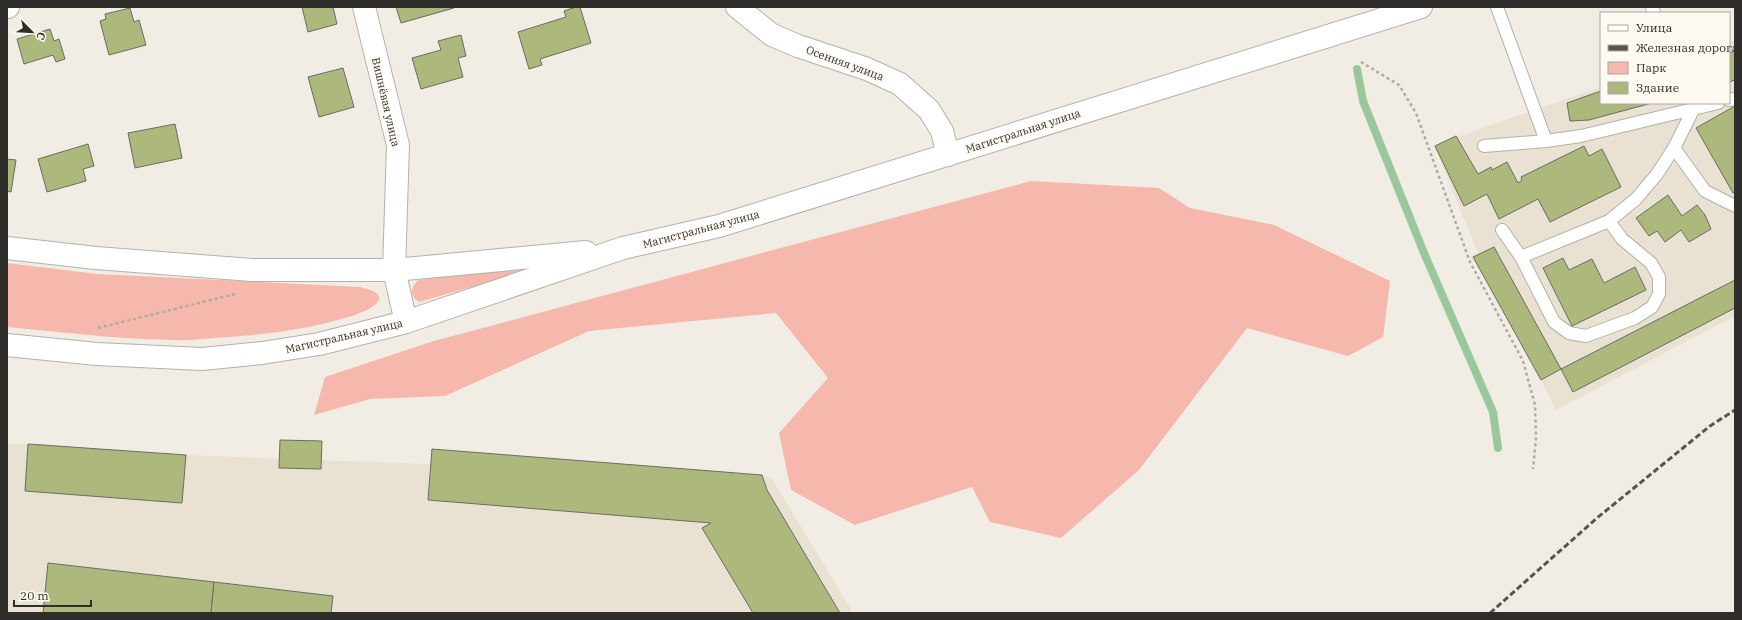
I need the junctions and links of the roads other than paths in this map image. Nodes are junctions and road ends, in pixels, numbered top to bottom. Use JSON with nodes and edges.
{"nodes":[{"id":1,"x":364,"y":7,"type":"edge"},
{"id":2,"x":737,"y":7,"type":"edge"},
{"id":3,"x":1421,"y":7,"type":"edge"},
{"id":4,"x":1497,"y":7,"type":"edge"},
{"id":5,"x":1714,"y":104,"type":"edge"},
{"id":6,"x":1693,"y":110,"type":"junction"},
{"id":7,"x":1546,"y":141,"type":"junction"},
{"id":8,"x":1484,"y":146,"type":"dead end"},
{"id":9,"x":1674,"y":148,"type":"junction"},
{"id":10,"x":948,"y":155,"type":"junction"},
{"id":11,"x":1735,"y":206,"type":"edge"},
{"id":12,"x":1609,"y":221,"type":"junction"},
{"id":13,"x":1502,"y":230,"type":"dead end"},
{"id":14,"x":7,"y":248,"type":"edge"},
{"id":15,"x":623,"y":248,"type":"junction"},
{"id":16,"x":1521,"y":257,"type":"junction"},
{"id":17,"x":394,"y":270,"type":"junction"},
{"id":18,"x":406,"y":322,"type":"junction"},
{"id":19,"x":7,"y":345,"type":"edge"}],
"edges":[{"from":1,"to":17,"type":"main road","name":"Вишнёвая улица"},
{"from":2,"to":10,"type":"main road","name":"Осенняя улица"},
{"from":3,"to":10,"type":"main road","name":"Магистральная улица"},
{"from":4,"to":7,"type":"lane"},
{"from":5,"to":6,"type":"lane"},
{"from":6,"to":7,"type":"lane"},
{"from":6,"to":9,"type":"lane"},
{"from":7,"to":8,"type":"lane"},
{"from":9,"to":11,"type":"lane"},
{"from":9,"to":12,"type":"lane"},
{"from":10,"to":15,"type":"main road","name":"Магистральная улица"},
{"from":12,"to":16,"type":"lane"},
{"from":12,"to":16,"type":"lane"},
{"from":13,"to":16,"type":"lane"},
{"from":14,"to":17,"type":"main road","name":"Магистральная улица"},
{"from":15,"to":17,"type":"main road","name":"Магистральная улица"},
{"from":15,"to":18,"type":"main road","name":"Магистральная улица"},
{"from":17,"to":18,"type":"main road","name":"Вишнёвая улица"},
{"from":18,"to":19,"type":"main road","name":"Магистральная улица"}]}
